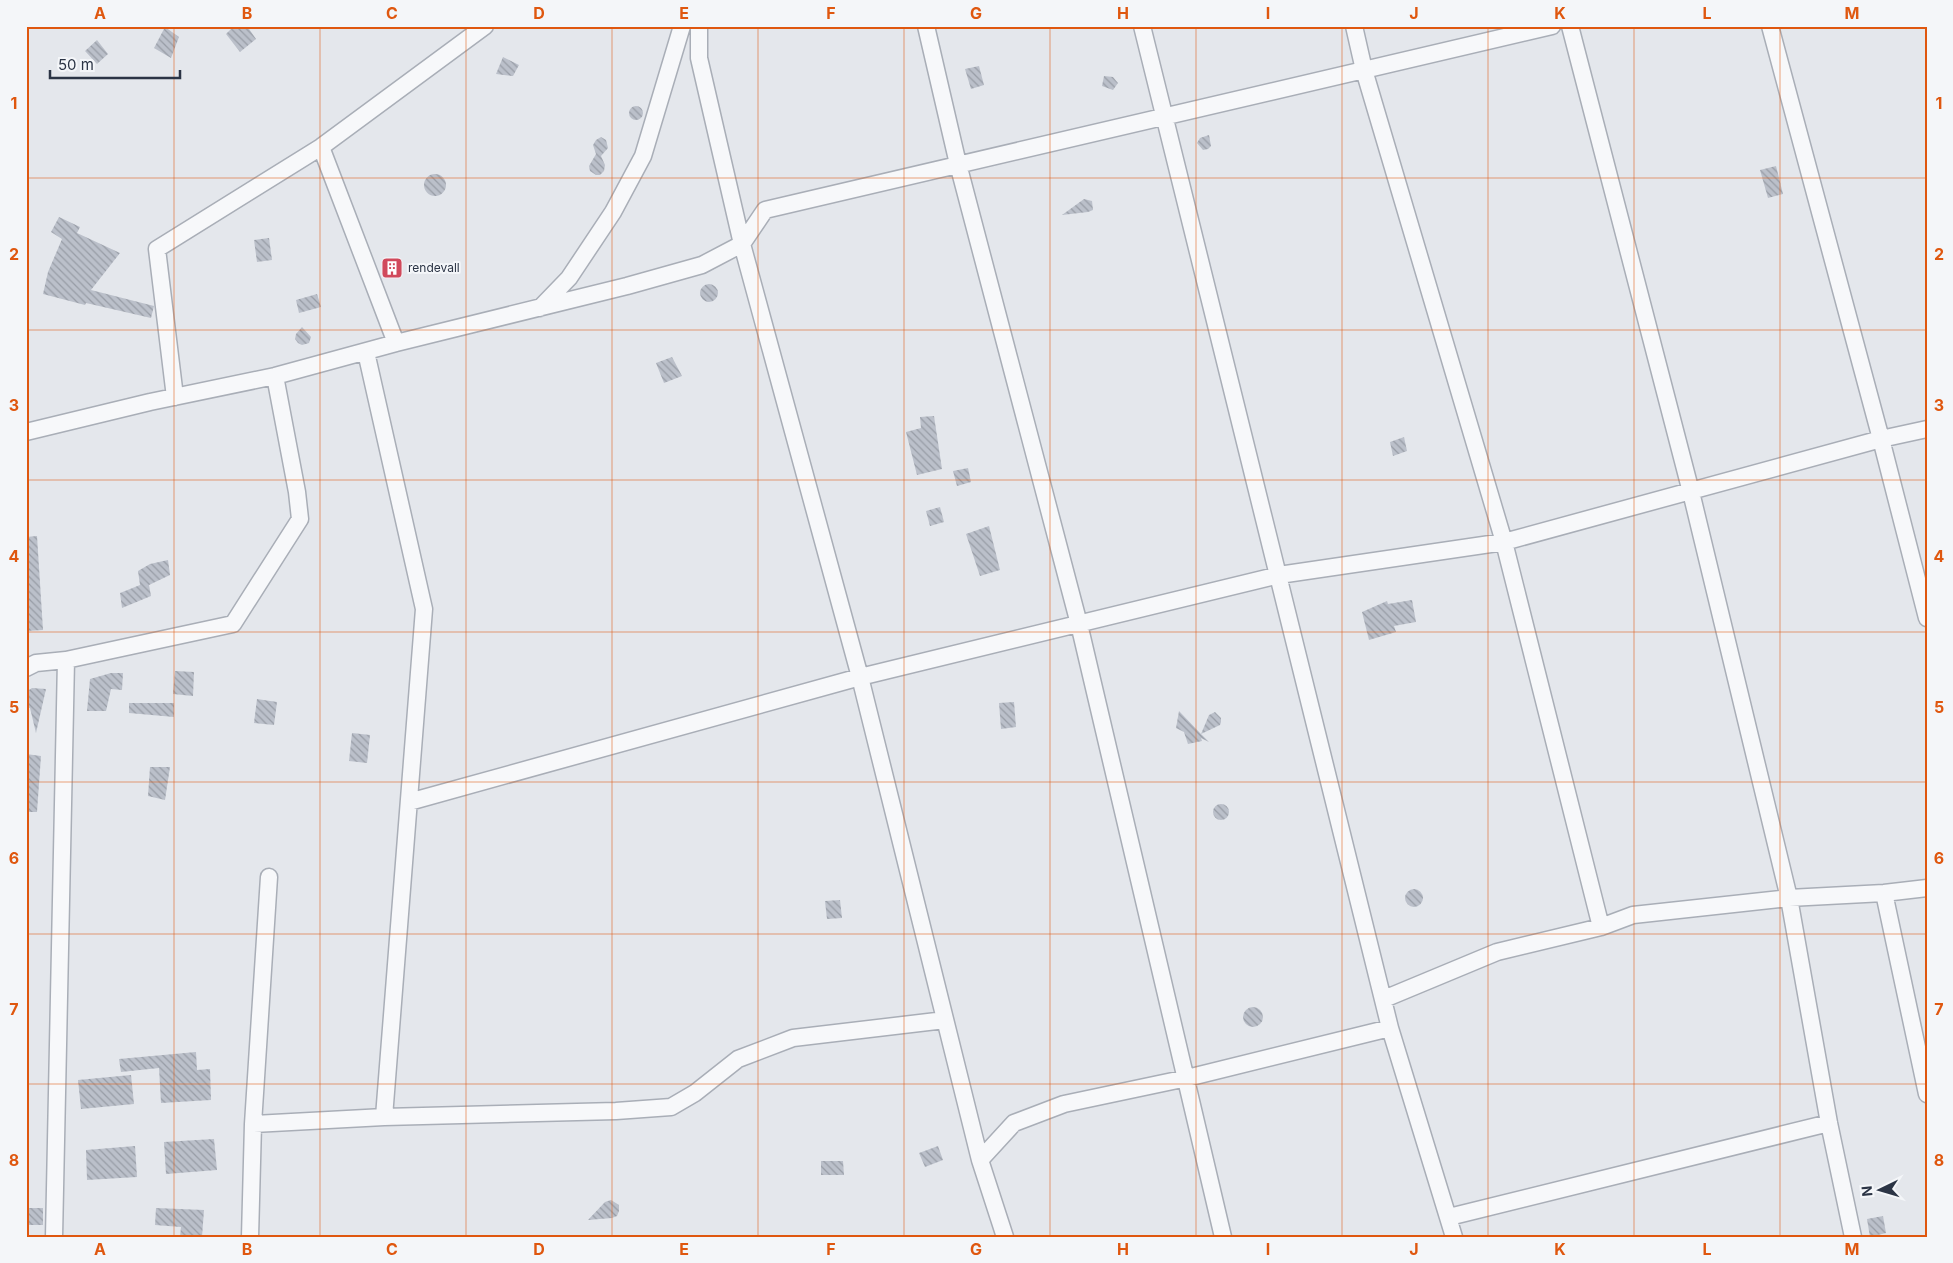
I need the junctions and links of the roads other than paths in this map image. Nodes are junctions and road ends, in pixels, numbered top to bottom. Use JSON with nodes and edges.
{"nodes":[{"id":1,"x":485,"y":26,"type":"edge"},
{"id":2,"x":682,"y":26,"type":"edge"},
{"id":3,"x":699,"y":26,"type":"edge"},
{"id":4,"x":926,"y":26,"type":"edge"},
{"id":5,"x":1142,"y":26,"type":"edge"},
{"id":6,"x":1354,"y":26,"type":"edge"},
{"id":7,"x":1552,"y":26,"type":"edge"},
{"id":8,"x":1570,"y":26,"type":"edge"},
{"id":9,"x":1770,"y":26,"type":"edge"},
{"id":10,"x":1364,"y":70,"type":"junction"},
{"id":11,"x":1164,"y":117,"type":"junction"},
{"id":12,"x":321,"y":147,"type":"junction"},
{"id":13,"x":958,"y":164,"type":"junction"},
{"id":14,"x":742,"y":244,"type":"junction"},
{"id":15,"x":540,"y":308,"type":"junction"},
{"id":16,"x":396,"y":343,"type":"junction"},
{"id":17,"x":366,"y":352,"type":"junction"},
{"id":18,"x":276,"y":376,"type":"junction"},
{"id":19,"x":175,"y":397,"type":"junction"},
{"id":20,"x":1927,"y":429,"type":"edge"},
{"id":21,"x":26,"y":432,"type":"edge"},
{"id":22,"x":1881,"y":440,"type":"junction"},
{"id":23,"x":1691,"y":492,"type":"junction"},
{"id":24,"x":1504,"y":542,"type":"junction"},
{"id":25,"x":1279,"y":575,"type":"junction"},
{"id":26,"x":1927,"y":618,"type":"edge"},
{"id":27,"x":1079,"y":624,"type":"junction"},
{"id":28,"x":66,"y":660,"type":"junction"},
{"id":29,"x":26,"y":668,"type":"edge"},
{"id":30,"x":860,"y":677,"type":"junction"},
{"id":31,"x":409,"y":802,"type":"junction"},
{"id":32,"x":270,"y":877,"type":"dead end"},
{"id":33,"x":1927,"y":888,"type":"edge"},
{"id":34,"x":1884,"y":893,"type":"junction"},
{"id":35,"x":1789,"y":898,"type":"junction"},
{"id":36,"x":1601,"y":927,"type":"junction"},
{"id":37,"x":1384,"y":1000,"type":"junction"},
{"id":38,"x":945,"y":1020,"type":"junction"},
{"id":39,"x":1390,"y":1028,"type":"junction"},
{"id":40,"x":1186,"y":1078,"type":"junction"},
{"id":41,"x":1927,"y":1094,"type":"edge"},
{"id":42,"x":384,"y":1117,"type":"junction"},
{"id":43,"x":1829,"y":1123,"type":"junction"},
{"id":44,"x":252,"y":1124,"type":"junction"},
{"id":45,"x":980,"y":1160,"type":"junction"},
{"id":46,"x":1449,"y":1217,"type":"junction"},
{"id":47,"x":54,"y":1237,"type":"edge"},
{"id":48,"x":250,"y":1237,"type":"edge"},
{"id":49,"x":1005,"y":1237,"type":"edge"},
{"id":50,"x":1224,"y":1237,"type":"edge"},
{"id":51,"x":1454,"y":1237,"type":"edge"},
{"id":52,"x":1853,"y":1237,"type":"edge"}],
"edges":[{"from":1,"to":12,"type":"street"},
{"from":2,"to":15,"type":"street"},
{"from":3,"to":14,"type":"street"},
{"from":4,"to":13,"type":"street"},
{"from":5,"to":11,"type":"street"},
{"from":6,"to":10,"type":"street"},
{"from":7,"to":10,"type":"street"},
{"from":8,"to":23,"type":"street"},
{"from":9,"to":22,"type":"street"},
{"from":10,"to":11,"type":"street"},
{"from":10,"to":24,"type":"street"},
{"from":11,"to":13,"type":"street"},
{"from":11,"to":25,"type":"street"},
{"from":12,"to":16,"type":"street"},
{"from":12,"to":19,"type":"street"},
{"from":13,"to":14,"type":"street"},
{"from":13,"to":27,"type":"street"},
{"from":14,"to":15,"type":"street"},
{"from":14,"to":30,"type":"street"},
{"from":15,"to":16,"type":"street"},
{"from":16,"to":17,"type":"street"},
{"from":17,"to":18,"type":"street"},
{"from":17,"to":31,"type":"street"},
{"from":18,"to":19,"type":"street"},
{"from":18,"to":28,"type":"street"},
{"from":19,"to":21,"type":"street"},
{"from":20,"to":22,"type":"street"},
{"from":22,"to":23,"type":"street"},
{"from":22,"to":26,"type":"street"},
{"from":23,"to":24,"type":"street"},
{"from":23,"to":35,"type":"street"},
{"from":24,"to":25,"type":"street"},
{"from":24,"to":36,"type":"street"},
{"from":25,"to":27,"type":"street"},
{"from":25,"to":37,"type":"street"},
{"from":27,"to":30,"type":"street"},
{"from":27,"to":40,"type":"street"},
{"from":28,"to":29,"type":"street"},
{"from":28,"to":47,"type":"street"},
{"from":30,"to":31,"type":"street"},
{"from":30,"to":38,"type":"street"},
{"from":31,"to":42,"type":"street"},
{"from":32,"to":44,"type":"street"},
{"from":33,"to":34,"type":"street"},
{"from":34,"to":35,"type":"street"},
{"from":34,"to":41,"type":"street"},
{"from":35,"to":36,"type":"street"},
{"from":35,"to":43,"type":"street"},
{"from":36,"to":37,"type":"street"},
{"from":37,"to":39,"type":"street"},
{"from":38,"to":42,"type":"street"},
{"from":38,"to":45,"type":"street"},
{"from":39,"to":40,"type":"street"},
{"from":39,"to":46,"type":"street"},
{"from":40,"to":45,"type":"street"},
{"from":40,"to":50,"type":"street"},
{"from":42,"to":44,"type":"street"},
{"from":43,"to":46,"type":"street"},
{"from":43,"to":52,"type":"street"},
{"from":44,"to":48,"type":"street"},
{"from":45,"to":49,"type":"street"},
{"from":46,"to":51,"type":"street"}]}
